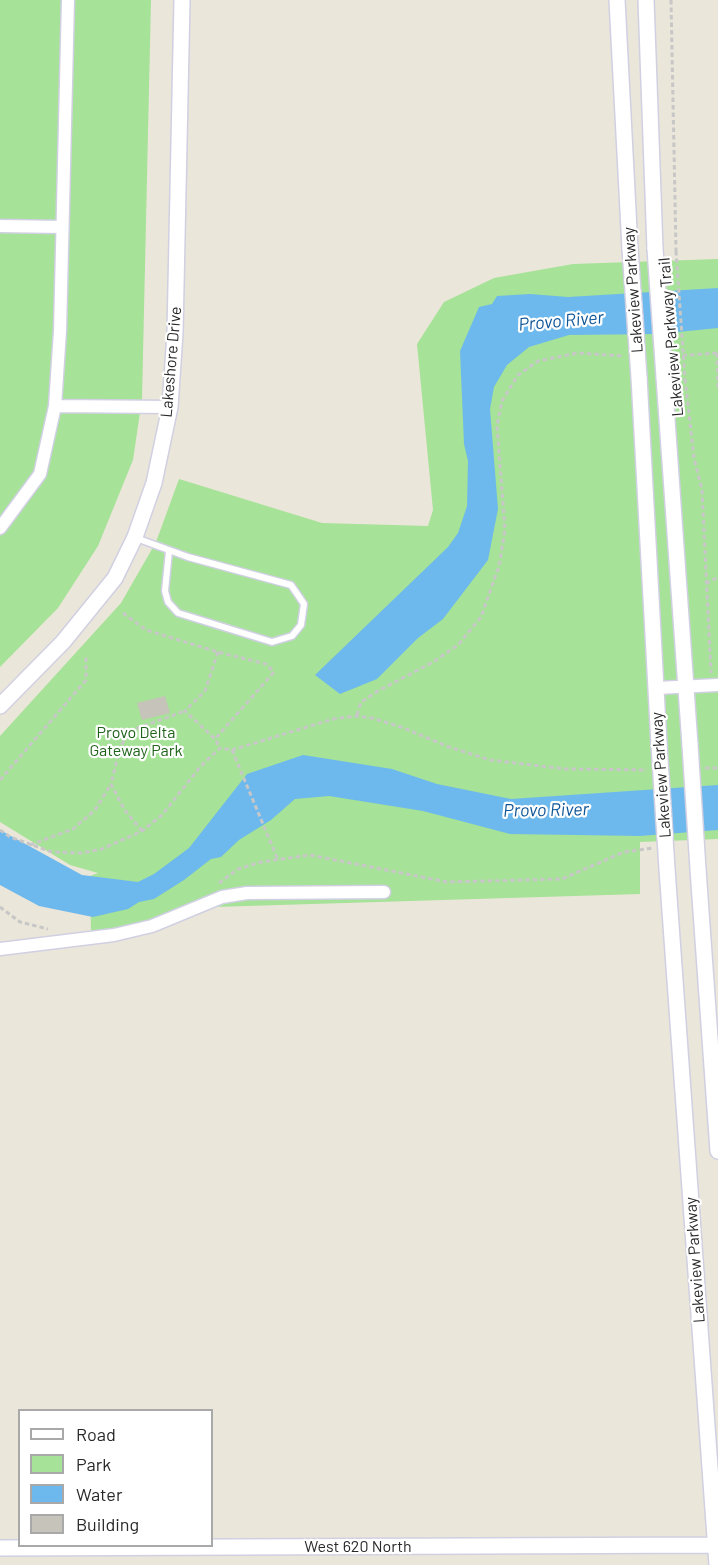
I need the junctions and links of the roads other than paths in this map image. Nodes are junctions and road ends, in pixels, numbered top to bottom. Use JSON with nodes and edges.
{"nodes":[{"id":1,"x":68,"y":0,"type":"edge"},
{"id":2,"x":182,"y":0,"type":"edge"},
{"id":3,"x":616,"y":0,"type":"edge"},
{"id":4,"x":646,"y":0,"type":"edge"},
{"id":5,"x":0,"y":226,"type":"edge"},
{"id":6,"x":62,"y":227,"type":"junction"},
{"id":7,"x":55,"y":406,"type":"junction"},
{"id":8,"x":170,"y":407,"type":"junction"},
{"id":9,"x":0,"y":528,"type":"edge"},
{"id":10,"x":135,"y":537,"type":"junction"},
{"id":11,"x":169,"y":551,"type":"junction"},
{"id":12,"x":718,"y":685,"type":"edge"},
{"id":13,"x":686,"y":686,"type":"junction"},
{"id":14,"x":656,"y":688,"type":"junction"},
{"id":15,"x":0,"y":706,"type":"edge"},
{"id":16,"x":384,"y":892,"type":"dead end"},
{"id":17,"x":0,"y":949,"type":"edge"},
{"id":18,"x":718,"y":1150,"type":"edge"},
{"id":19,"x":717,"y":1543,"type":"edge"},
{"id":20,"x":143,"y":1547,"type":"edge"},
{"id":21,"x":213,"y":1547,"type":"edge"},
{"id":22,"x":0,"y":1548,"type":"edge"},
{"id":23,"x":717,"y":1565,"type":"edge"}],
"edges":[{"from":1,"to":6,"type":"street"},
{"from":2,"to":8,"type":"street","name":"Lakeshore Drive"},
{"from":3,"to":14,"type":"street","name":"Lakeview Parkway","bridge":true},
{"from":4,"to":13,"type":"street","name":"Lakeview Parkway","bridge":true},
{"from":5,"to":6,"type":"street"},
{"from":6,"to":7,"type":"street"},
{"from":7,"to":8,"type":"street"},
{"from":7,"to":9,"type":"street"},
{"from":8,"to":10,"type":"street","name":"Lakeshore Drive"},
{"from":10,"to":11,"type":"lane"},
{"from":10,"to":15,"type":"street","name":"Lakeshore Drive"},
{"from":11,"to":11,"type":"lane"},
{"from":12,"to":13,"type":"street"},
{"from":13,"to":14,"type":"street"},
{"from":13,"to":18,"type":"street","name":"Lakeview Parkway","bridge":true},
{"from":14,"to":19,"type":"street","name":"Lakeview Parkway","bridge":true},
{"from":16,"to":17,"type":"street"},
{"from":19,"to":21,"type":"street","name":"West 620 North"},
{"from":19,"to":23,"type":"street","name":"Lakeview Parkway"},
{"from":20,"to":22,"type":"street","name":"West 620 North"}]}
